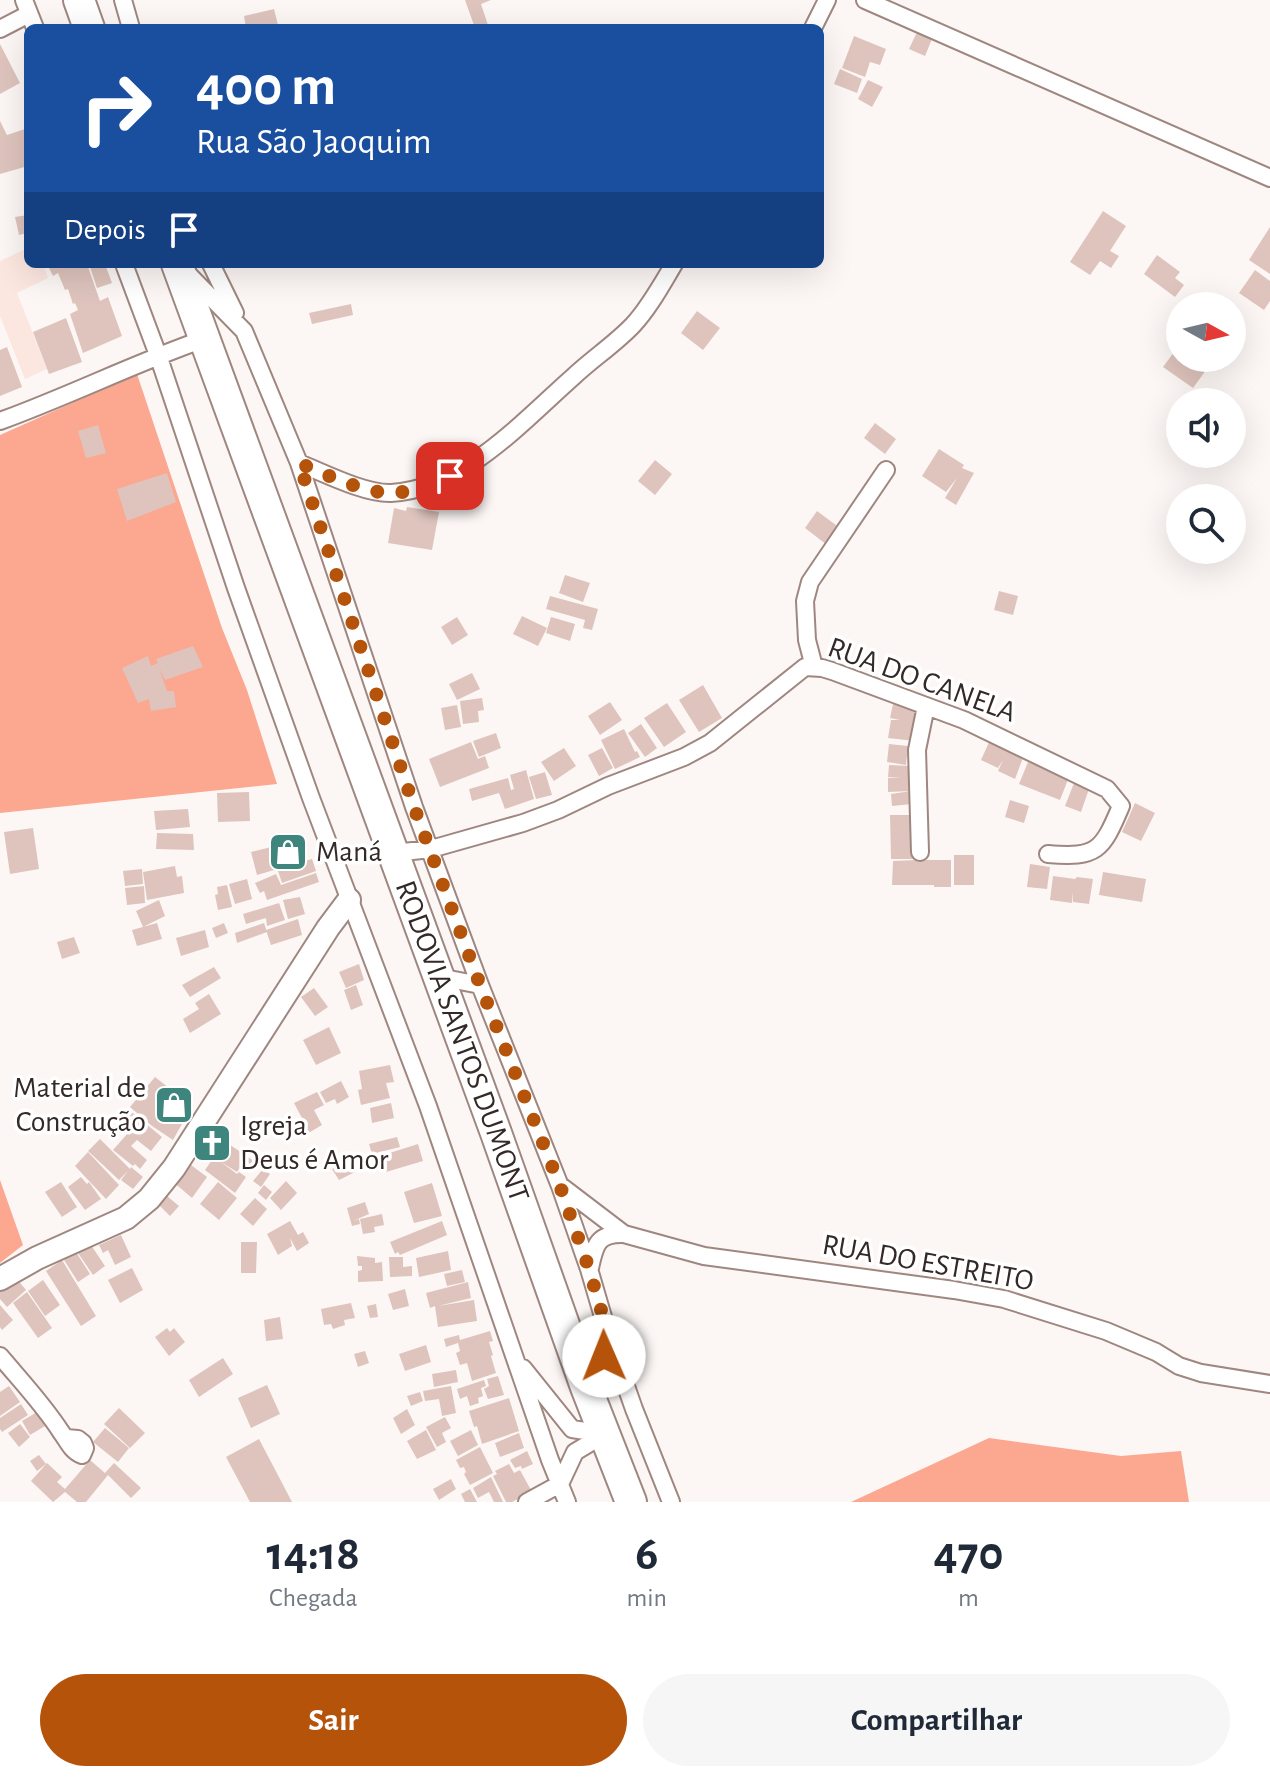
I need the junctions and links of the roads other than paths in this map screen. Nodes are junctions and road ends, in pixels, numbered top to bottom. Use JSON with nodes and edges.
{"nodes":[{"id":1,"x":79,"y":0,"type":"edge"},
{"id":2,"x":123,"y":0,"type":"edge"},
{"id":3,"x":827,"y":0,"type":"edge"},
{"id":4,"x":865,"y":0,"type":"edge"},
{"id":5,"x":29,"y":14,"type":"edge"},
{"id":6,"x":88,"y":24,"type":"edge"},
{"id":7,"x":130,"y":24,"type":"edge"},
{"id":8,"x":815,"y":24,"type":"edge"},
{"id":9,"x":0,"y":29,"type":"edge"},
{"id":10,"x":1270,"y":178,"type":"edge"},
{"id":11,"x":125,"y":268,"type":"edge"},
{"id":12,"x":178,"y":268,"type":"edge"},
{"id":13,"x":181,"y":268,"type":"edge"},
{"id":14,"x":213,"y":268,"type":"edge"},
{"id":15,"x":672,"y":268,"type":"edge"},
{"id":16,"x":244,"y":331,"type":"junction"},
{"id":17,"x":204,"y":339,"type":"junction"},
{"id":18,"x":158,"y":355,"type":"junction"},
{"id":19,"x":0,"y":421,"type":"edge"},
{"id":20,"x":299,"y":463,"type":"junction"},
{"id":21,"x":886,"y":470,"type":"dead end"},
{"id":22,"x":814,"y":667,"type":"junction"},
{"id":23,"x":926,"y":706,"type":"junction"},
{"id":24,"x":431,"y":849,"type":"junction"},
{"id":25,"x":920,"y":852,"type":"dead end"},
{"id":26,"x":394,"y":853,"type":"junction"},
{"id":27,"x":1048,"y":854,"type":"dead end"},
{"id":28,"x":349,"y":900,"type":"junction"},
{"id":29,"x":439,"y":977,"type":"junction"},
{"id":30,"x":480,"y":985,"type":"junction"},
{"id":31,"x":560,"y":1186,"type":"junction"},
{"id":32,"x":624,"y":1234,"type":"junction"},
{"id":33,"x":589,"y":1269,"type":"junction"},
{"id":34,"x":0,"y":1279,"type":"edge"},
{"id":35,"x":606,"y":1327,"type":"junction"},
{"id":36,"x":0,"y":1356,"type":"edge"},
{"id":37,"x":516,"y":1359,"type":"junction"},
{"id":38,"x":1270,"y":1384,"type":"edge"},
{"id":39,"x":586,"y":1387,"type":"junction"},
{"id":40,"x":605,"y":1434,"type":"junction"},
{"id":41,"x":66,"y":1438,"type":"dead end"},
{"id":42,"x":560,"y":1484,"type":"junction"},
{"id":43,"x":627,"y":1492,"type":"edge"},
{"id":44,"x":527,"y":1502,"type":"edge"},
{"id":45,"x":567,"y":1502,"type":"edge"},
{"id":46,"x":650,"y":1502,"type":"edge"},
{"id":47,"x":671,"y":1502,"type":"edge"}],
"edges":[{"from":1,"to":6,"type":"highway"},
{"from":2,"to":7,"type":"street"},
{"from":3,"to":8,"type":"street"},
{"from":4,"to":10,"type":"street"},
{"from":5,"to":9,"type":"street"},
{"from":11,"to":18,"type":"street"},
{"from":12,"to":17,"type":"highway","name":"RODOVIA SANTOS DUMONT"},
{"from":13,"to":16,"type":"street"},
{"from":14,"to":16,"type":"street"},
{"from":15,"to":20,"type":"street"},
{"from":16,"to":20,"type":"street"},
{"from":17,"to":18,"type":"street"},
{"from":17,"to":26,"type":"highway","name":"RODOVIA SANTOS DUMONT"},
{"from":18,"to":19,"type":"street"},
{"from":18,"to":28,"type":"street"},
{"from":20,"to":24,"type":"street"},
{"from":21,"to":22,"type":"street"},
{"from":22,"to":23,"type":"street","name":"RUA DO CANELA"},
{"from":22,"to":24,"type":"street","name":"RUA DO CANELA"},
{"from":23,"to":25,"type":"street"},
{"from":23,"to":27,"type":"street","name":"RUA DO CANELA"},
{"from":24,"to":26,"type":"street","name":"RUA DO CANELA"},
{"from":24,"to":30,"type":"street"},
{"from":26,"to":29,"type":"highway","name":"RODOVIA SANTOS DUMONT"},
{"from":28,"to":34,"type":"street"},
{"from":28,"to":37,"type":"street"},
{"from":29,"to":30,"type":"street"},
{"from":29,"to":39,"type":"highway","name":"RODOVIA SANTOS DUMONT"},
{"from":30,"to":31,"type":"street"},
{"from":31,"to":32,"type":"street"},
{"from":31,"to":33,"type":"street"},
{"from":32,"to":33,"type":"street"},
{"from":32,"to":38,"type":"street","name":"RUA DO ESTREITO"},
{"from":33,"to":35,"type":"street"},
{"from":35,"to":39,"type":"street"},
{"from":35,"to":47,"type":"street"},
{"from":36,"to":41,"type":"street"},
{"from":37,"to":40,"type":"street"},
{"from":37,"to":42,"type":"street"},
{"from":39,"to":40,"type":"highway","name":"RODOVIA SANTOS DUMONT"},
{"from":40,"to":42,"type":"street"},
{"from":40,"to":43,"type":"highway","name":"RODOVIA SANTOS DUMONT"},
{"from":42,"to":44,"type":"street"},
{"from":42,"to":45,"type":"street"},
{"from":43,"to":46,"type":"street"}]}
